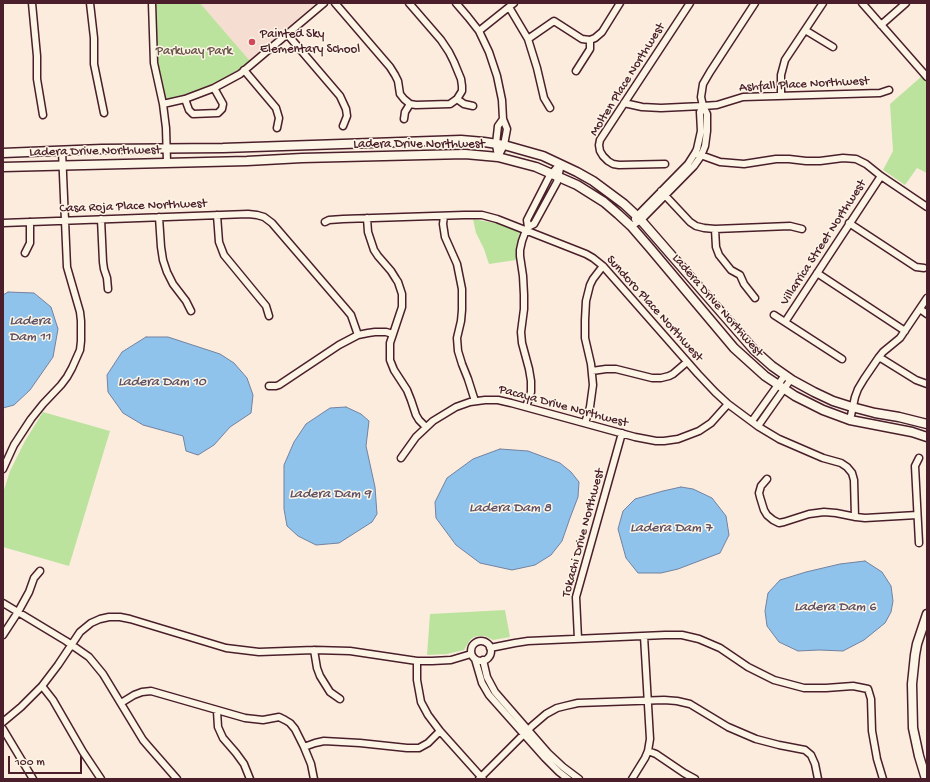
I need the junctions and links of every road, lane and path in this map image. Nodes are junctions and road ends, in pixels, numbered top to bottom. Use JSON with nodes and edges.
{"nodes":[{"id":1,"x":32,"y":3,"type":"edge"},
{"id":2,"x":90,"y":3,"type":"edge"},
{"id":3,"x":152,"y":3,"type":"edge"},
{"id":4,"x":324,"y":3,"type":"edge"},
{"id":5,"x":334,"y":3,"type":"edge"},
{"id":6,"x":409,"y":3,"type":"edge"},
{"id":7,"x":456,"y":3,"type":"edge"},
{"id":8,"x":620,"y":3,"type":"edge"},
{"id":9,"x":690,"y":3,"type":"edge"},
{"id":10,"x":755,"y":3,"type":"edge"},
{"id":11,"x":823,"y":3,"type":"edge"},
{"id":12,"x":862,"y":3,"type":"edge"},
{"id":13,"x":906,"y":3,"type":"edge"},
{"id":14,"x":512,"y":5,"type":"edge"},
{"id":15,"x":881,"y":25,"type":"junction"},
{"id":16,"x":805,"y":30,"type":"junction"},
{"id":17,"x":479,"y":32,"type":"junction"},
{"id":18,"x":287,"y":34,"type":"junction"},
{"id":19,"x":528,"y":39,"type":"junction"},
{"id":20,"x":590,"y":40,"type":"junction"},
{"id":21,"x":833,"y":47,"type":"dead end"},
{"id":22,"x":244,"y":70,"type":"junction"},
{"id":23,"x":576,"y":71,"type":"dead end"},
{"id":24,"x":927,"y":77,"type":"edge"},
{"id":25,"x":214,"y":88,"type":"junction"},
{"id":26,"x":889,"y":90,"type":"dead end"},
{"id":27,"x":781,"y":95,"type":"junction"},
{"id":28,"x":185,"y":99,"type":"junction"},
{"id":29,"x":457,"y":99,"type":"junction"},
{"id":30,"x":624,"y":102,"type":"junction"},
{"id":31,"x":163,"y":104,"type":"junction"},
{"id":32,"x":410,"y":104,"type":"junction"},
{"id":33,"x":472,"y":106,"type":"dead end"},
{"id":34,"x":702,"y":106,"type":"junction"},
{"id":35,"x":550,"y":108,"type":"dead end"},
{"id":36,"x":104,"y":113,"type":"dead end"},
{"id":37,"x":43,"y":115,"type":"dead end"},
{"id":38,"x":404,"y":119,"type":"dead end"},
{"id":39,"x":343,"y":126,"type":"dead end"},
{"id":40,"x":277,"y":128,"type":"dead end"},
{"id":41,"x":500,"y":144,"type":"junction"},
{"id":42,"x":166,"y":149,"type":"junction"},
{"id":43,"x":62,"y":151,"type":"junction"},
{"id":44,"x":3,"y":153,"type":"edge"},
{"id":45,"x":698,"y":154,"type":"junction"},
{"id":46,"x":498,"y":157,"type":"junction"},
{"id":47,"x":167,"y":162,"type":"junction"},
{"id":48,"x":561,"y":164,"type":"junction"},
{"id":49,"x":665,"y":164,"type":"dead end"},
{"id":50,"x":62,"y":165,"type":"junction"},
{"id":51,"x":3,"y":167,"type":"edge"},
{"id":52,"x":555,"y":175,"type":"junction"},
{"id":53,"x":881,"y":176,"type":"junction"},
{"id":54,"x":663,"y":193,"type":"junction"},
{"id":55,"x":927,"y":207,"type":"edge"},
{"id":56,"x":217,"y":216,"type":"junction"},
{"id":57,"x":444,"y":216,"type":"junction"},
{"id":58,"x":159,"y":218,"type":"junction"},
{"id":59,"x":367,"y":218,"type":"junction"},
{"id":60,"x":639,"y":218,"type":"junction"},
{"id":61,"x":101,"y":219,"type":"junction"},
{"id":62,"x":65,"y":220,"type":"junction"},
{"id":63,"x":30,"y":222,"type":"junction"},
{"id":64,"x":324,"y":222,"type":"dead end"},
{"id":65,"x":3,"y":223,"type":"edge"},
{"id":66,"x":849,"y":223,"type":"junction"},
{"id":67,"x":631,"y":226,"type":"junction"},
{"id":68,"x":527,"y":228,"type":"junction"},
{"id":69,"x":715,"y":229,"type":"junction"},
{"id":70,"x":802,"y":229,"type":"dead end"},
{"id":71,"x":25,"y":253,"type":"dead end"},
{"id":72,"x":603,"y":266,"type":"junction"},
{"id":73,"x":924,"y":268,"type":"dead end"},
{"id":74,"x":817,"y":273,"type":"junction"},
{"id":75,"x":108,"y":289,"type":"dead end"},
{"id":76,"x":755,"y":298,"type":"dead end"},
{"id":77,"x":927,"y":298,"type":"edge"},
{"id":78,"x":920,"y":310,"type":"junction"},
{"id":79,"x":191,"y":311,"type":"dead end"},
{"id":80,"x":774,"y":314,"type":"dead end"},
{"id":81,"x":927,"y":314,"type":"edge"},
{"id":82,"x":269,"y":316,"type":"dead end"},
{"id":83,"x":785,"y":322,"type":"junction"},
{"id":84,"x":905,"y":331,"type":"junction"},
{"id":85,"x":393,"y":334,"type":"junction"},
{"id":86,"x":358,"y":335,"type":"junction"},
{"id":87,"x":879,"y":357,"type":"junction"},
{"id":88,"x":842,"y":359,"type":"dead end"},
{"id":89,"x":687,"y":362,"type":"junction"},
{"id":90,"x":592,"y":371,"type":"junction"},
{"id":91,"x":788,"y":377,"type":"junction"},
{"id":92,"x":927,"y":384,"type":"edge"},
{"id":93,"x":269,"y":386,"type":"dead end"},
{"id":94,"x":781,"y":387,"type":"junction"},
{"id":95,"x":475,"y":402,"type":"junction"},
{"id":96,"x":728,"y":404,"type":"junction"},
{"id":97,"x":526,"y":407,"type":"junction"},
{"id":98,"x":852,"y":407,"type":"junction"},
{"id":99,"x":850,"y":420,"type":"junction"},
{"id":100,"x":752,"y":421,"type":"junction"},
{"id":101,"x":585,"y":423,"type":"junction"},
{"id":102,"x":927,"y":424,"type":"edge"},
{"id":103,"x":758,"y":426,"type":"junction"},
{"id":104,"x":426,"y":427,"type":"junction"},
{"id":105,"x":622,"y":434,"type":"junction"},
{"id":106,"x":927,"y":437,"type":"edge"},
{"id":107,"x":400,"y":458,"type":"dead end"},
{"id":108,"x":919,"y":458,"type":"dead end"},
{"id":109,"x":4,"y":462,"type":"edge"},
{"id":110,"x":3,"y":469,"type":"edge"},
{"id":111,"x":767,"y":479,"type":"dead end"},
{"id":112,"x":917,"y":514,"type":"junction"},
{"id":113,"x":855,"y":517,"type":"junction"},
{"id":114,"x":919,"y":543,"type":"dead end"},
{"id":115,"x":40,"y":571,"type":"dead end"},
{"id":116,"x":3,"y":603,"type":"edge"},
{"id":117,"x":18,"y":612,"type":"junction"},
{"id":118,"x":927,"y":614,"type":"edge"},
{"id":119,"x":3,"y":635,"type":"edge"},
{"id":120,"x":644,"y":636,"type":"junction"},
{"id":121,"x":578,"y":639,"type":"junction"},
{"id":122,"x":71,"y":644,"type":"junction"},
{"id":123,"x":490,"y":648,"type":"junction"},
{"id":124,"x":314,"y":650,"type":"junction"},
{"id":125,"x":473,"y":656,"type":"junction"},
{"id":126,"x":483,"y":660,"type":"junction"},
{"id":127,"x":417,"y":661,"type":"junction"},
{"id":128,"x":42,"y":686,"type":"junction"},
{"id":129,"x":340,"y":699,"type":"dead end"},
{"id":130,"x":648,"y":701,"type":"junction"},
{"id":131,"x":121,"y":703,"type":"junction"},
{"id":132,"x":217,"y":711,"type":"junction"},
{"id":133,"x":3,"y":722,"type":"edge"},
{"id":134,"x":3,"y":729,"type":"edge"},
{"id":135,"x":440,"y":731,"type":"junction"},
{"id":136,"x":526,"y":732,"type":"junction"},
{"id":137,"x":304,"y":747,"type":"junction"},
{"id":138,"x":648,"y":751,"type":"junction"},
{"id":139,"x":170,"y":776,"type":"edge"},
{"id":140,"x":481,"y":778,"type":"edge"},
{"id":141,"x":33,"y":779,"type":"edge"},
{"id":142,"x":101,"y":779,"type":"edge"},
{"id":143,"x":177,"y":779,"type":"edge"},
{"id":144,"x":250,"y":779,"type":"edge"},
{"id":145,"x":314,"y":779,"type":"edge"},
{"id":146,"x":568,"y":779,"type":"edge"},
{"id":147,"x":579,"y":779,"type":"edge"},
{"id":148,"x":632,"y":779,"type":"edge"},
{"id":149,"x":695,"y":779,"type":"edge"},
{"id":150,"x":818,"y":779,"type":"edge"},
{"id":151,"x":883,"y":779,"type":"edge"},
{"id":152,"x":926,"y":779,"type":"edge"}],
"edges":[{"from":1,"to":37,"type":"street"},
{"from":2,"to":36,"type":"street"},
{"from":3,"to":31,"type":"street"},
{"from":4,"to":18,"type":"street"},
{"from":5,"to":32,"type":"street"},
{"from":6,"to":29,"type":"street"},
{"from":7,"to":17,"type":"street"},
{"from":8,"to":20,"type":"street"},
{"from":9,"to":30,"type":"street","name":"Molten Place Northwest"},
{"from":10,"to":34,"type":"street"},
{"from":11,"to":16,"type":"street"},
{"from":12,"to":15,"type":"street"},
{"from":13,"to":15,"type":"street"},
{"from":14,"to":17,"type":"street"},
{"from":14,"to":19,"type":"street"},
{"from":15,"to":24,"type":"street"},
{"from":16,"to":21,"type":"street"},
{"from":16,"to":27,"type":"street"},
{"from":17,"to":41,"type":"street"},
{"from":18,"to":22,"type":"street"},
{"from":18,"to":39,"type":"street"},
{"from":19,"to":20,"type":"street"},
{"from":19,"to":35,"type":"street"},
{"from":20,"to":23,"type":"street"},
{"from":22,"to":25,"type":"street"},
{"from":22,"to":40,"type":"street"},
{"from":25,"to":28,"type":"street"},
{"from":25,"to":28,"type":"street"},
{"from":26,"to":27,"type":"street","name":"Ashfall Place Northwest"},
{"from":27,"to":34,"type":"street","name":"Ashfall Place Northwest"},
{"from":28,"to":31,"type":"street"},
{"from":29,"to":32,"type":"street"},
{"from":29,"to":33,"type":"street"},
{"from":30,"to":34,"type":"street","name":"Ashfall Place Northwest"},
{"from":30,"to":49,"type":"street","name":"Molten Place Northwest"},
{"from":31,"to":42,"type":"street"},
{"from":32,"to":38,"type":"street"},
{"from":34,"to":45,"type":"street"},
{"from":41,"to":42,"type":"main road","name":"Ladera Drive Northwest"},
{"from":41,"to":46,"type":"street"},
{"from":41,"to":48,"type":"main road","name":"Ladera Drive Northwest"},
{"from":42,"to":43,"type":"main road","name":"Ladera Drive Northwest"},
{"from":42,"to":47,"type":"street"},
{"from":43,"to":44,"type":"main road","name":"Ladera Drive Northwest"},
{"from":43,"to":50,"type":"street"},
{"from":45,"to":53,"type":"street"},
{"from":45,"to":54,"type":"street"},
{"from":46,"to":47,"type":"main road","name":"Ladera Drive Northwest"},
{"from":46,"to":52,"type":"main road","name":"Ladera Drive Northwest"},
{"from":47,"to":50,"type":"main road","name":"Ladera Drive Northwest"},
{"from":48,"to":52,"type":"street"},
{"from":48,"to":60,"type":"main road","name":"Ladera Drive Northwest"},
{"from":50,"to":51,"type":"main road","name":"Ladera Drive Northwest"},
{"from":50,"to":62,"type":"street"},
{"from":52,"to":67,"type":"main road","name":"Ladera Drive Northwest"},
{"from":52,"to":68,"type":"street"},
{"from":52,"to":68,"type":"street"},
{"from":53,"to":55,"type":"street"},
{"from":53,"to":66,"type":"street","name":"Villarrica Street Northwest"},
{"from":54,"to":60,"type":"street"},
{"from":54,"to":69,"type":"street"},
{"from":56,"to":58,"type":"street","name":"Casa Roja Place Northwest"},
{"from":56,"to":82,"type":"street"},
{"from":56,"to":86,"type":"street","name":"Casa Roja Place Northwest"},
{"from":57,"to":59,"type":"street","name":"Sundoro Place Northwest"},
{"from":57,"to":68,"type":"street","name":"Sundoro Place Northwest"},
{"from":57,"to":95,"type":"street"},
{"from":58,"to":61,"type":"street","name":"Casa Roja Place Northwest"},
{"from":58,"to":79,"type":"street"},
{"from":59,"to":64,"type":"street","name":"Sundoro Place Northwest"},
{"from":59,"to":85,"type":"street"},
{"from":60,"to":67,"type":"street"},
{"from":60,"to":91,"type":"main road","name":"Ladera Drive Northwest"},
{"from":61,"to":62,"type":"street","name":"Casa Roja Place Northwest"},
{"from":61,"to":75,"type":"street"},
{"from":62,"to":63,"type":"street","name":"Casa Roja Place Northwest"},
{"from":62,"to":109,"type":"street"},
{"from":63,"to":65,"type":"street","name":"Casa Roja Place Northwest"},
{"from":63,"to":71,"type":"street"},
{"from":66,"to":73,"type":"street"},
{"from":66,"to":74,"type":"street","name":"Villarrica Street Northwest"},
{"from":67,"to":94,"type":"main road","name":"Ladera Drive Northwest"},
{"from":68,"to":72,"type":"street","name":"Sundoro Place Northwest"},
{"from":68,"to":97,"type":"street"},
{"from":69,"to":70,"type":"street"},
{"from":69,"to":76,"type":"street"},
{"from":72,"to":89,"type":"street","name":"Sundoro Place Northwest"},
{"from":72,"to":90,"type":"street"},
{"from":74,"to":83,"type":"street","name":"Villarrica Street Northwest"},
{"from":74,"to":84,"type":"street"},
{"from":77,"to":78,"type":"street"},
{"from":78,"to":81,"type":"street"},
{"from":78,"to":84,"type":"street"},
{"from":80,"to":83,"type":"street"},
{"from":83,"to":88,"type":"street"},
{"from":84,"to":87,"type":"street"},
{"from":85,"to":86,"type":"street"},
{"from":85,"to":104,"type":"street"},
{"from":86,"to":93,"type":"street"},
{"from":87,"to":92,"type":"street"},
{"from":87,"to":98,"type":"street"},
{"from":89,"to":90,"type":"street"},
{"from":89,"to":96,"type":"street","name":"Sundoro Place Northwest"},
{"from":90,"to":101,"type":"street"},
{"from":91,"to":94,"type":"street"},
{"from":91,"to":98,"type":"main road","name":"Ladera Drive Northwest"},
{"from":94,"to":99,"type":"main road","name":"Ladera Drive Northwest"},
{"from":94,"to":100,"type":"street"},
{"from":94,"to":103,"type":"street"},
{"from":95,"to":97,"type":"street","name":"Pacaya Drive Northwest"},
{"from":95,"to":104,"type":"street","name":"Pacaya Drive Northwest"},
{"from":96,"to":100,"type":"street","name":"Sundoro Place Northwest"},
{"from":96,"to":105,"type":"street","name":"Pacaya Drive Northwest"},
{"from":97,"to":101,"type":"street","name":"Pacaya Drive Northwest"},
{"from":98,"to":99,"type":"street"},
{"from":98,"to":102,"type":"main road","name":"Ladera Drive Northwest"},
{"from":99,"to":106,"type":"main road","name":"Ladera Drive Northwest"},
{"from":100,"to":103,"type":"street","name":"Sundoro Place Northwest"},
{"from":101,"to":105,"type":"street","name":"Pacaya Drive Northwest"},
{"from":103,"to":113,"type":"street","name":"Sundoro Place Northwest"},
{"from":104,"to":107,"type":"street","name":"Pacaya Drive Northwest"},
{"from":105,"to":121,"type":"street","name":"Tokachi Drive Northwest"},
{"from":108,"to":112,"type":"street"},
{"from":109,"to":110,"type":"street"},
{"from":111,"to":113,"type":"street"},
{"from":112,"to":113,"type":"street"},
{"from":112,"to":114,"type":"street"},
{"from":115,"to":117,"type":"street"},
{"from":116,"to":117,"type":"street"},
{"from":117,"to":119,"type":"street"},
{"from":117,"to":122,"type":"street"},
{"from":118,"to":152,"type":"main road"},
{"from":120,"to":121,"type":"street"},
{"from":120,"to":130,"type":"street"},
{"from":120,"to":151,"type":"street"},
{"from":121,"to":123,"type":"street"},
{"from":122,"to":124,"type":"street"},
{"from":122,"to":128,"type":"street"},
{"from":122,"to":131,"type":"street"},
{"from":123,"to":125,"type":"street"},
{"from":123,"to":126,"type":"street"},
{"from":124,"to":127,"type":"street"},
{"from":124,"to":129,"type":"street"},
{"from":125,"to":126,"type":"street"},
{"from":125,"to":127,"type":"street"},
{"from":125,"to":136,"type":"street"},
{"from":126,"to":136,"type":"street"},
{"from":127,"to":135,"type":"street"},
{"from":128,"to":133,"type":"street"},
{"from":128,"to":142,"type":"street"},
{"from":130,"to":136,"type":"street"},
{"from":130,"to":138,"type":"street"},
{"from":130,"to":150,"type":"street"},
{"from":131,"to":132,"type":"street"},
{"from":131,"to":139,"type":"street"},
{"from":132,"to":137,"type":"street"},
{"from":132,"to":144,"type":"street"},
{"from":134,"to":141,"type":"street"},
{"from":135,"to":137,"type":"street"},
{"from":135,"to":140,"type":"street"},
{"from":136,"to":140,"type":"street"},
{"from":136,"to":146,"type":"street"},
{"from":136,"to":147,"type":"street"},
{"from":137,"to":145,"type":"street"},
{"from":138,"to":148,"type":"street"},
{"from":138,"to":149,"type":"street"},
{"from":139,"to":143,"type":"street"}]}
